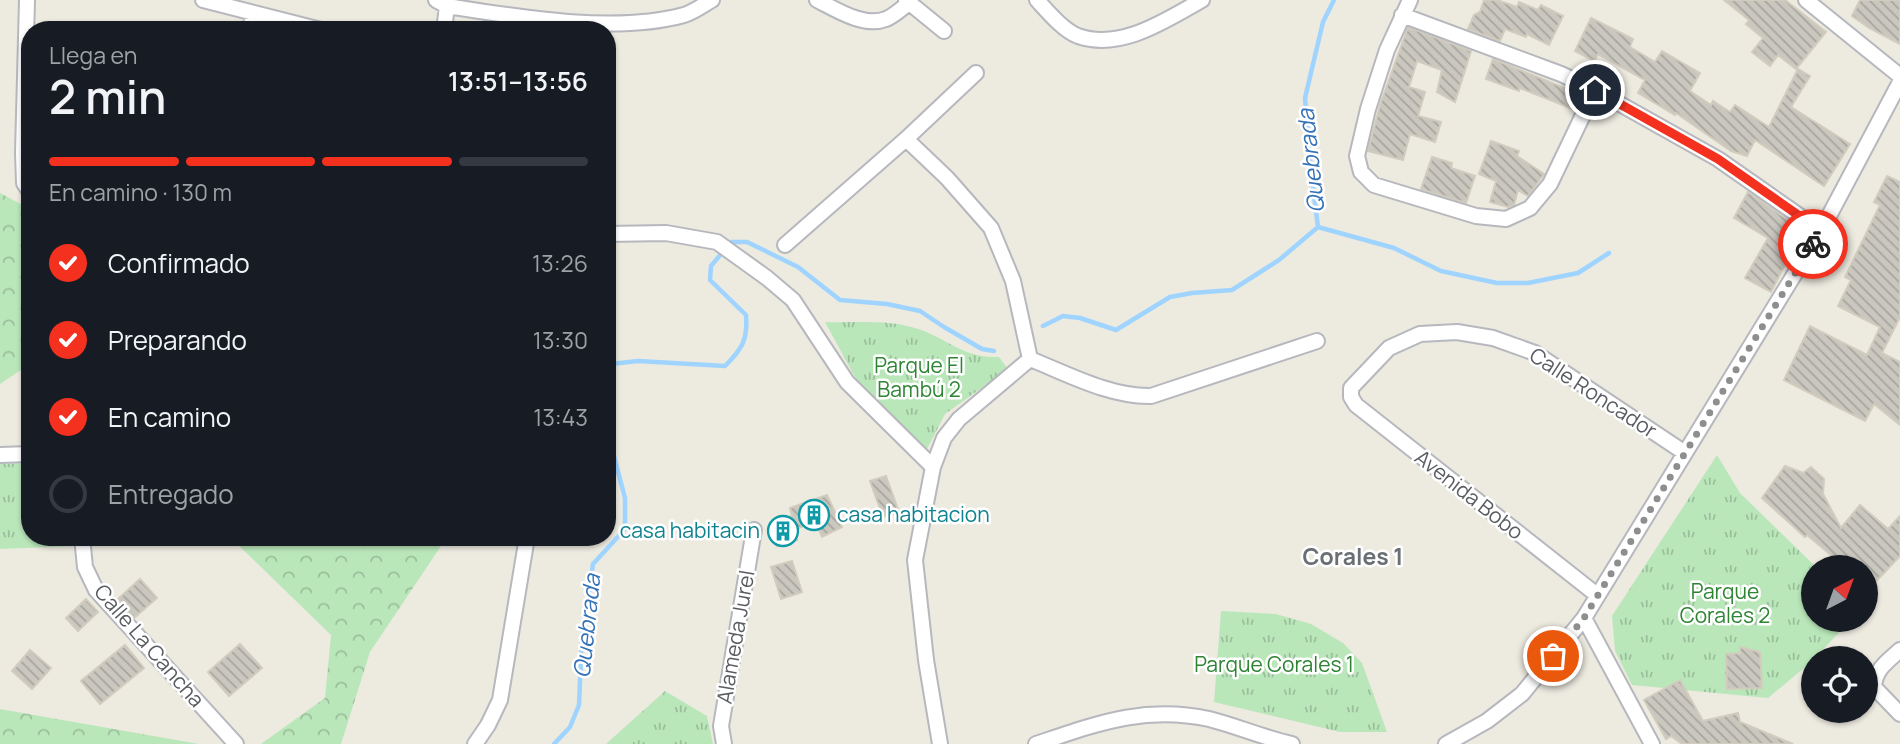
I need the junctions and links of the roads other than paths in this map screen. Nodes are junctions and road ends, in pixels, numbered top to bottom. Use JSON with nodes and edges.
{"nodes":[{"id":1,"x":27,"y":0,"type":"edge"},
{"id":2,"x":203,"y":0,"type":"edge"},
{"id":3,"x":712,"y":0,"type":"edge"},
{"id":4,"x":817,"y":0,"type":"edge"},
{"id":5,"x":1037,"y":0,"type":"edge"},
{"id":6,"x":1202,"y":0,"type":"edge"},
{"id":7,"x":1410,"y":0,"type":"edge"},
{"id":8,"x":1806,"y":0,"type":"edge"},
{"id":9,"x":908,"y":1,"type":"edge"},
{"id":10,"x":441,"y":3,"type":"edge"},
{"id":11,"x":255,"y":14,"type":"junction"},
{"id":12,"x":1402,"y":15,"type":"junction"},
{"id":13,"x":26,"y":21,"type":"edge"},
{"id":14,"x":252,"y":21,"type":"edge"},
{"id":15,"x":284,"y":21,"type":"edge"},
{"id":16,"x":443,"y":21,"type":"edge"},
{"id":17,"x":512,"y":21,"type":"edge"},
{"id":18,"x":616,"y":24,"type":"edge"},
{"id":19,"x":944,"y":31,"type":"dead end"},
{"id":20,"x":976,"y":73,"type":"dead end"},
{"id":21,"x":1900,"y":76,"type":"edge"},
{"id":22,"x":1900,"y":82,"type":"edge"},
{"id":23,"x":1595,"y":90,"type":"junction"},
{"id":24,"x":906,"y":139,"type":"junction"},
{"id":25,"x":1821,"y":231,"type":"junction"},
{"id":26,"x":616,"y":234,"type":"edge"},
{"id":27,"x":785,"y":245,"type":"dead end"},
{"id":28,"x":1317,"y":341,"type":"dead end"},
{"id":29,"x":1030,"y":359,"type":"junction"},
{"id":30,"x":1351,"y":388,"type":"joint"},
{"id":31,"x":1685,"y":453,"type":"junction"},
{"id":32,"x":21,"y":454,"type":"edge"},
{"id":33,"x":0,"y":455,"type":"edge"},
{"id":34,"x":933,"y":467,"type":"junction"},
{"id":35,"x":754,"y":530,"type":"dead end"},
{"id":36,"x":83,"y":546,"type":"edge"},
{"id":37,"x":526,"y":546,"type":"edge"},
{"id":38,"x":1597,"y":596,"type":"junction"},
{"id":39,"x":1584,"y":618,"type":"junction"},
{"id":40,"x":1900,"y":650,"type":"edge"},
{"id":41,"x":1900,"y":714,"type":"edge"},
{"id":42,"x":236,"y":744,"type":"edge"},
{"id":43,"x":475,"y":744,"type":"edge"},
{"id":44,"x":724,"y":744,"type":"edge"},
{"id":45,"x":940,"y":744,"type":"edge"},
{"id":46,"x":1036,"y":744,"type":"edge"},
{"id":47,"x":1292,"y":744,"type":"edge"},
{"id":48,"x":1446,"y":744,"type":"edge"},
{"id":49,"x":1652,"y":744,"type":"edge"}],
"edges":[{"from":1,"to":13,"type":"street"},
{"from":2,"to":11,"type":"street"},
{"from":3,"to":18,"type":"street"},
{"from":4,"to":9,"type":"street"},
{"from":5,"to":6,"type":"street"},
{"from":7,"to":12,"type":"street"},
{"from":8,"to":21,"type":"street"},
{"from":9,"to":19,"type":"street"},
{"from":10,"to":16,"type":"street"},
{"from":10,"to":17,"type":"street"},
{"from":11,"to":14,"type":"street"},
{"from":11,"to":15,"type":"street"},
{"from":12,"to":23,"type":"street"},
{"from":12,"to":23,"type":"street"},
{"from":20,"to":24,"type":"street"},
{"from":22,"to":25,"type":"street"},
{"from":23,"to":25,"type":"street"},
{"from":24,"to":27,"type":"street"},
{"from":24,"to":29,"type":"street"},
{"from":25,"to":31,"type":"street"},
{"from":26,"to":34,"type":"street"},
{"from":28,"to":29,"type":"street"},
{"from":29,"to":34,"type":"street"},
{"from":30,"to":31,"type":"street","name":"Calle Roncador"},
{"from":30,"to":38,"type":"street","name":"Avenida Bobo"},
{"from":31,"to":38,"type":"street"},
{"from":32,"to":33,"type":"street"},
{"from":34,"to":45,"type":"street"},
{"from":35,"to":44,"type":"street","name":"Alameda Jurel"},
{"from":36,"to":42,"type":"street","name":"Calle La Cancha"},
{"from":37,"to":43,"type":"street"},
{"from":38,"to":39,"type":"street"},
{"from":39,"to":48,"type":"street"},
{"from":39,"to":49,"type":"street"},
{"from":40,"to":41,"type":"street"},
{"from":46,"to":47,"type":"street"}]}
